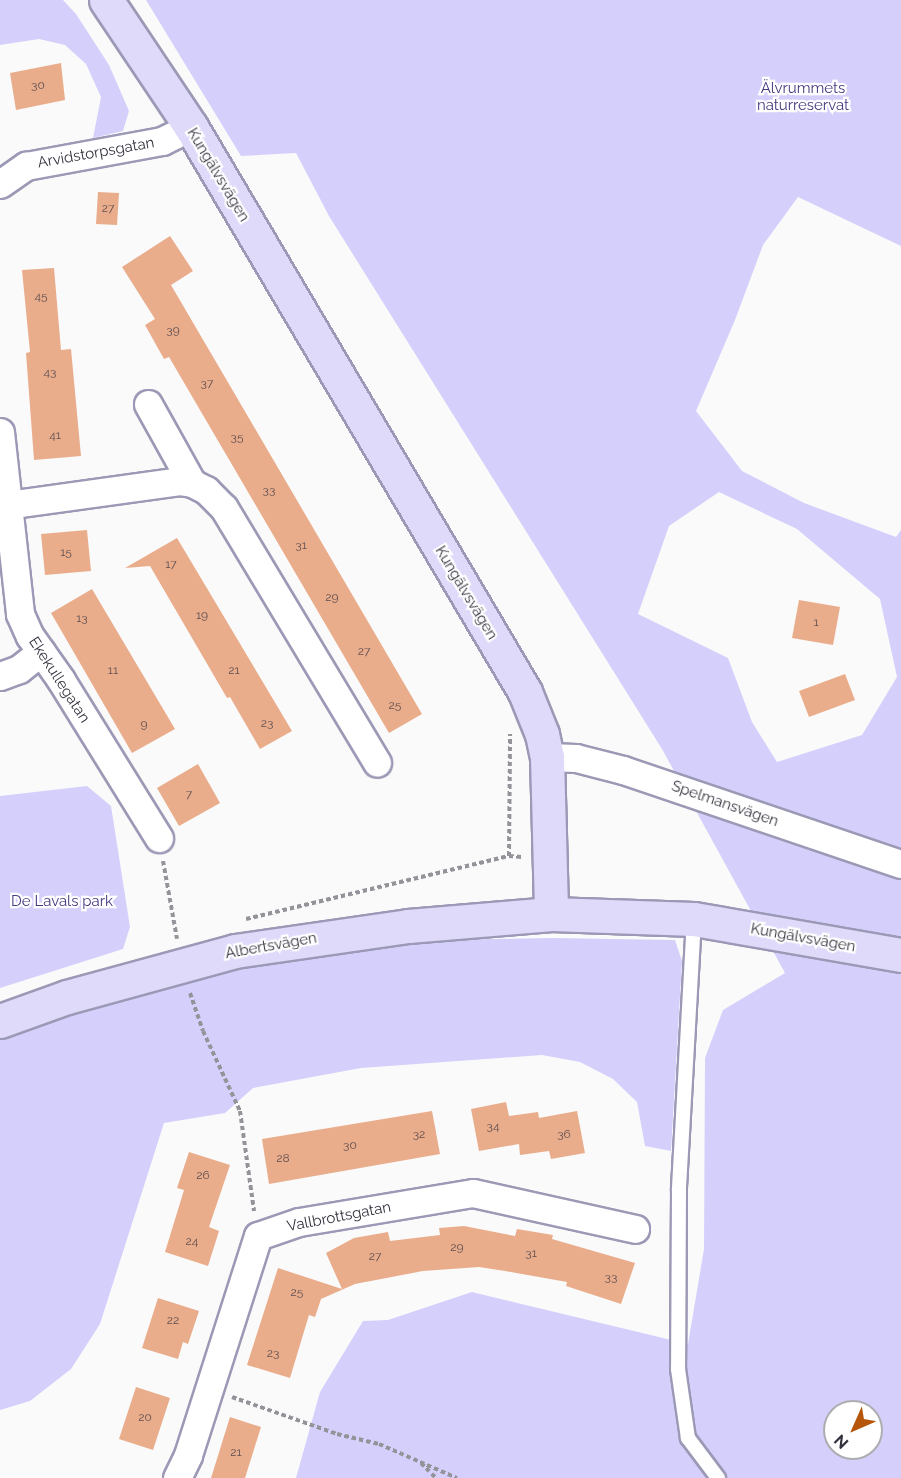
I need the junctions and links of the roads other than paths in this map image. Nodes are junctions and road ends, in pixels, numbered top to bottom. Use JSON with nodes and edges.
{"nodes":[{"id":1,"x":106,"y":0,"type":"edge"},
{"id":2,"x":190,"y":128,"type":"junction"},
{"id":3,"x":1,"y":181,"type":"edge"},
{"id":4,"x":148,"y":404,"type":"dead end"},
{"id":5,"x":0,"y":432,"type":"edge"},
{"id":6,"x":192,"y":483,"type":"junction"},
{"id":7,"x":7,"y":505,"type":"junction"},
{"id":8,"x":41,"y":652,"type":"junction"},
{"id":9,"x":0,"y":676,"type":"edge"},
{"id":10,"x":547,"y":758,"type":"junction"},
{"id":11,"x":377,"y":763,"type":"dead end"},
{"id":12,"x":159,"y":838,"type":"road end"},
{"id":13,"x":901,"y":864,"type":"edge"},
{"id":14,"x":551,"y":914,"type":"junction"},
{"id":15,"x":694,"y":919,"type":"junction"},
{"id":16,"x":901,"y":955,"type":"edge"},
{"id":17,"x":0,"y":1021,"type":"edge"},
{"id":18,"x":635,"y":1229,"type":"dead end"},
{"id":19,"x":177,"y":1478,"type":"edge"},
{"id":20,"x":718,"y":1478,"type":"edge"}],
"edges":[{"from":1,"to":2,"type":"street","name":"Kungälvsvägen"},
{"from":2,"to":3,"type":"street","name":"Arvidstorpsgatan"},
{"from":2,"to":10,"type":"street","name":"Kungälvsvägen"},
{"from":4,"to":6,"type":"street"},
{"from":5,"to":7,"type":"street","name":"Ekekullegatan"},
{"from":6,"to":7,"type":"street"},
{"from":6,"to":11,"type":"street"},
{"from":7,"to":8,"type":"street","name":"Ekekullegatan"},
{"from":8,"to":9,"type":"street"},
{"from":8,"to":12,"type":"street","name":"Ekekullegatan"},
{"from":10,"to":13,"type":"street","name":"Spelmansvägen"},
{"from":10,"to":14,"type":"street","name":"Kungälvsvägen"},
{"from":14,"to":15,"type":"street","name":"Kungälvsvägen"},
{"from":14,"to":17,"type":"street","name":"Albertsvägen"},
{"from":15,"to":16,"type":"street","name":"Kungälvsvägen"},
{"from":15,"to":20,"type":"lane"},
{"from":18,"to":19,"type":"street","name":"Vallbrottsgatan"}]}
